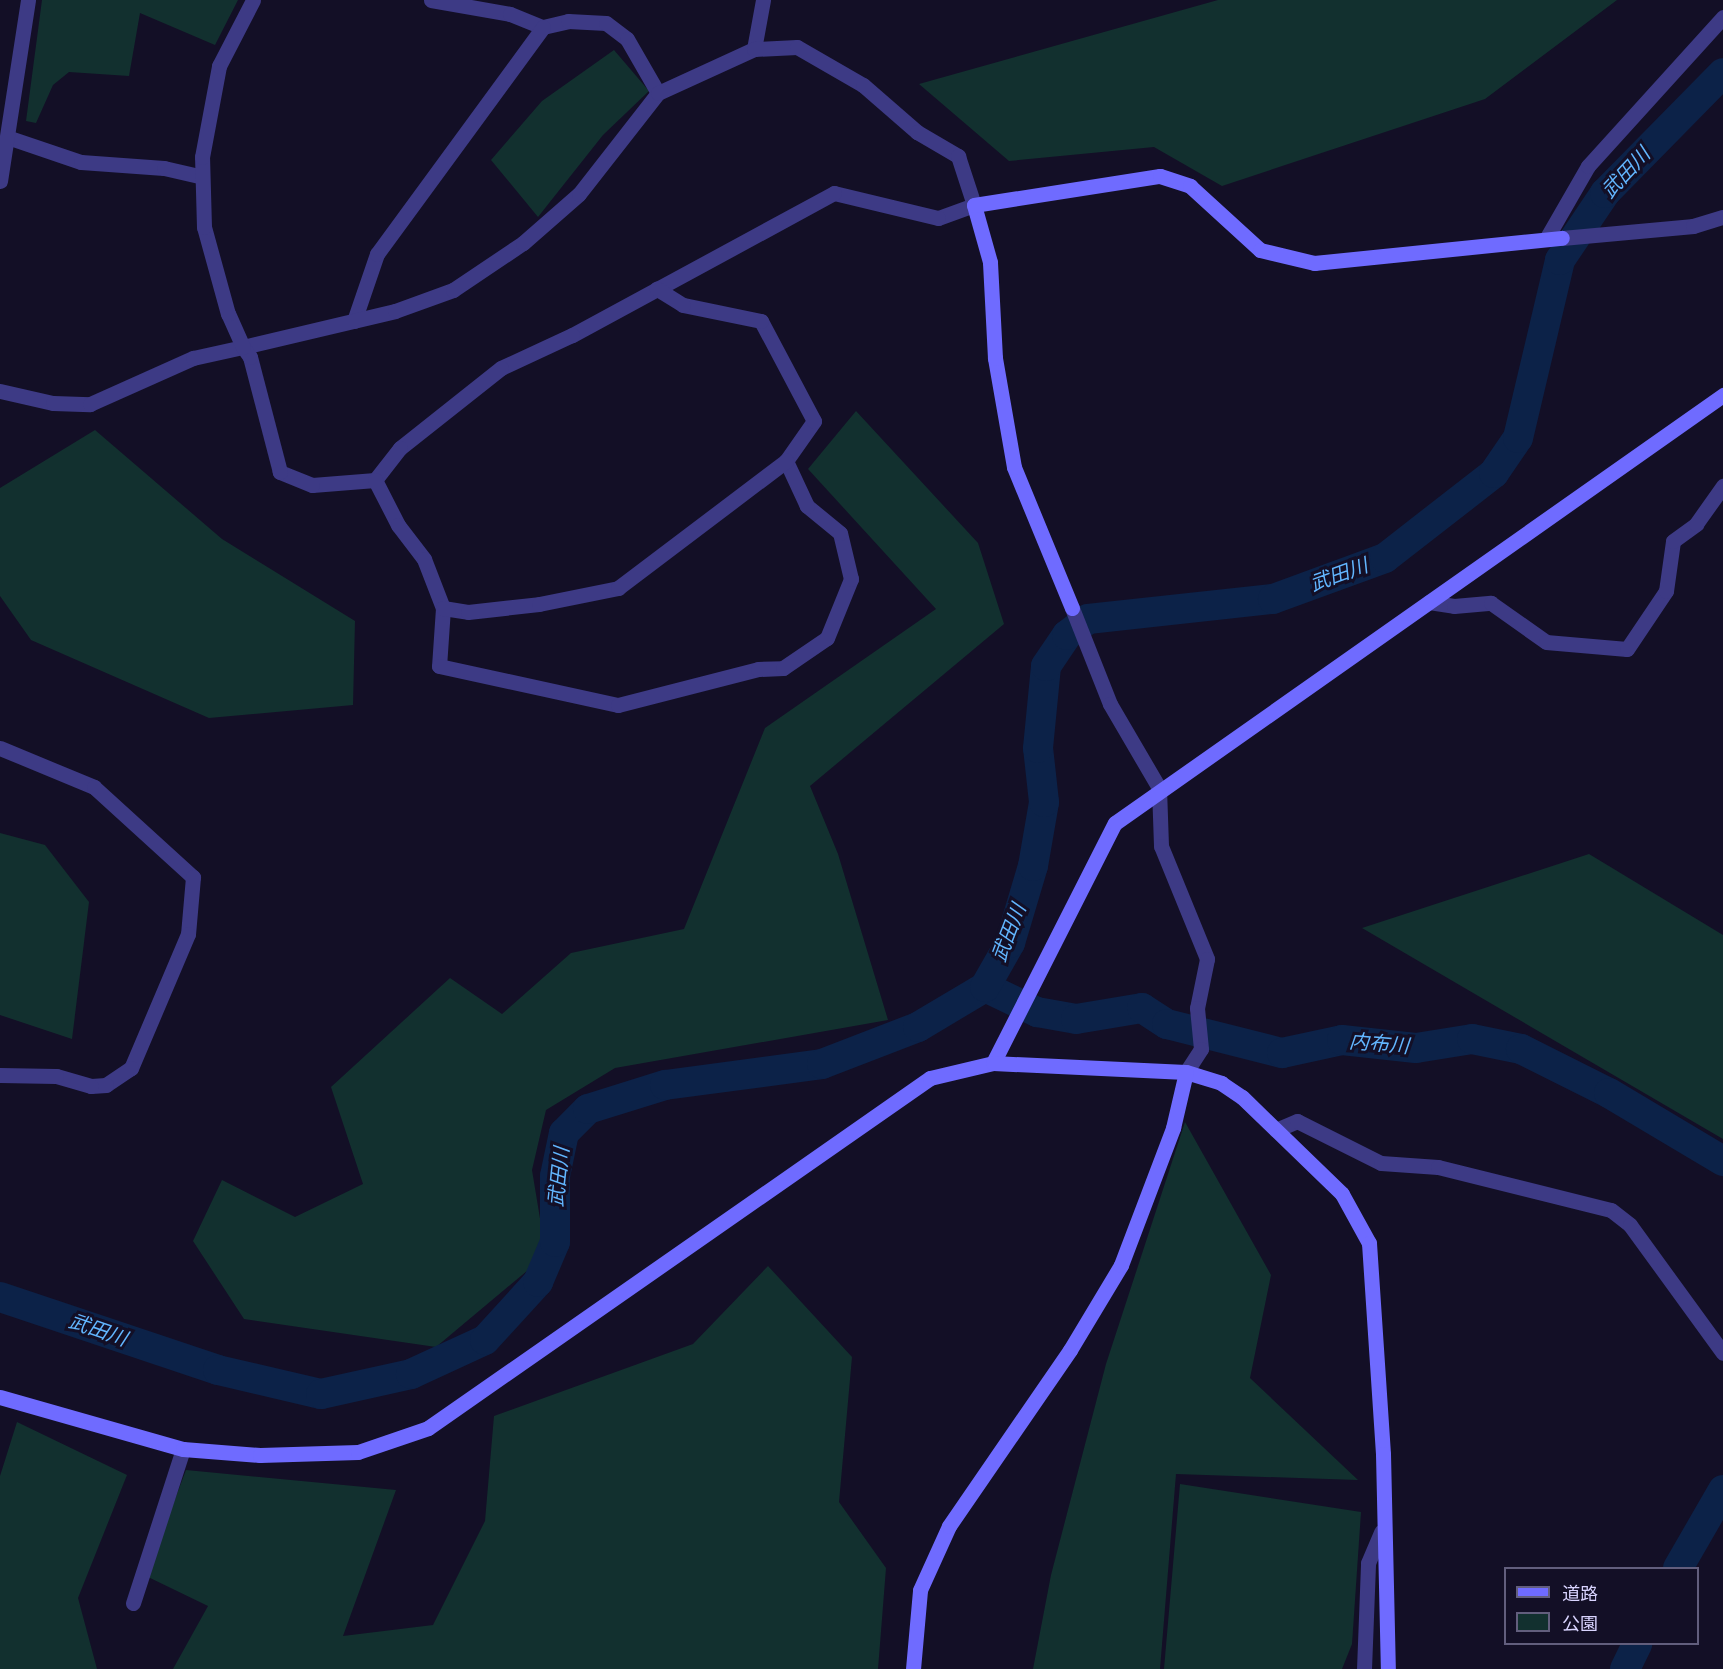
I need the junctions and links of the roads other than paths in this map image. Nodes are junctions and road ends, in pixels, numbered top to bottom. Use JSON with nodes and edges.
{"nodes":[{"id":1,"x":28,"y":0,"type":"edge"},
{"id":2,"x":253,"y":0,"type":"edge"},
{"id":3,"x":431,"y":0,"type":"edge"},
{"id":4,"x":763,"y":0,"type":"edge"},
{"id":5,"x":1723,"y":17,"type":"edge"},
{"id":6,"x":543,"y":27,"type":"junction"},
{"id":7,"x":754,"y":49,"type":"junction"},
{"id":8,"x":658,"y":93,"type":"junction"},
{"id":9,"x":10,"y":138,"type":"junction"},
{"id":10,"x":202,"y":177,"type":"junction"},
{"id":11,"x":0,"y":181,"type":"edge"},
{"id":12,"x":974,"y":206,"type":"junction"},
{"id":13,"x":1723,"y":217,"type":"edge"},
{"id":14,"x":1546,"y":239,"type":"junction"},
{"id":15,"x":657,"y":289,"type":"junction"},
{"id":16,"x":354,"y":321,"type":"junction"},
{"id":17,"x":243,"y":347,"type":"junction"},
{"id":18,"x":0,"y":390,"type":"edge"},
{"id":19,"x":1723,"y":395,"type":"edge"},
{"id":20,"x":786,"y":461,"type":"junction"},
{"id":21,"x":375,"y":480,"type":"junction"},
{"id":22,"x":1723,"y":486,"type":"edge"},
{"id":23,"x":1430,"y":602,"type":"junction"},
{"id":24,"x":443,"y":608,"type":"junction"},
{"id":25,"x":0,"y":748,"type":"edge"},
{"id":26,"x":1159,"y":788,"type":"junction"},
{"id":27,"x":993,"y":1063,"type":"junction"},
{"id":28,"x":1186,"y":1072,"type":"junction"},
{"id":29,"x":0,"y":1075,"type":"edge"},
{"id":30,"x":1276,"y":1130,"type":"junction"},
{"id":31,"x":1723,"y":1353,"type":"edge"},
{"id":32,"x":0,"y":1397,"type":"edge"},
{"id":33,"x":183,"y":1449,"type":"junction"},
{"id":34,"x":1381,"y":1532,"type":"junction"},
{"id":35,"x":133,"y":1603,"type":"dead end"},
{"id":36,"x":913,"y":1669,"type":"edge"},
{"id":37,"x":1364,"y":1669,"type":"edge"},
{"id":38,"x":1388,"y":1669,"type":"edge"}],
"edges":[{"from":1,"to":9,"type":"street"},
{"from":2,"to":10,"type":"street"},
{"from":3,"to":6,"type":"street"},
{"from":4,"to":7,"type":"street"},
{"from":5,"to":14,"type":"street"},
{"from":6,"to":8,"type":"street"},
{"from":6,"to":16,"type":"street"},
{"from":7,"to":8,"type":"street"},
{"from":7,"to":12,"type":"street"},
{"from":8,"to":16,"type":"street"},
{"from":9,"to":10,"type":"street"},
{"from":9,"to":11,"type":"street"},
{"from":10,"to":17,"type":"street"},
{"from":12,"to":14,"type":"street"},
{"from":12,"to":15,"type":"street"},
{"from":12,"to":26,"type":"street"},
{"from":13,"to":14,"type":"street"},
{"from":15,"to":20,"type":"street"},
{"from":15,"to":21,"type":"street"},
{"from":16,"to":17,"type":"street"},
{"from":17,"to":18,"type":"street"},
{"from":17,"to":21,"type":"street"},
{"from":19,"to":23,"type":"street"},
{"from":20,"to":24,"type":"street"},
{"from":20,"to":24,"type":"street"},
{"from":21,"to":24,"type":"street"},
{"from":22,"to":23,"type":"street"},
{"from":23,"to":26,"type":"street"},
{"from":25,"to":29,"type":"street"},
{"from":26,"to":27,"type":"street"},
{"from":26,"to":28,"type":"street"},
{"from":27,"to":28,"type":"street"},
{"from":27,"to":33,"type":"street"},
{"from":28,"to":30,"type":"street"},
{"from":28,"to":36,"type":"street"},
{"from":30,"to":31,"type":"street"},
{"from":30,"to":34,"type":"street"},
{"from":32,"to":33,"type":"street"},
{"from":33,"to":35,"type":"street"},
{"from":34,"to":37,"type":"street"},
{"from":34,"to":38,"type":"street"}]}
